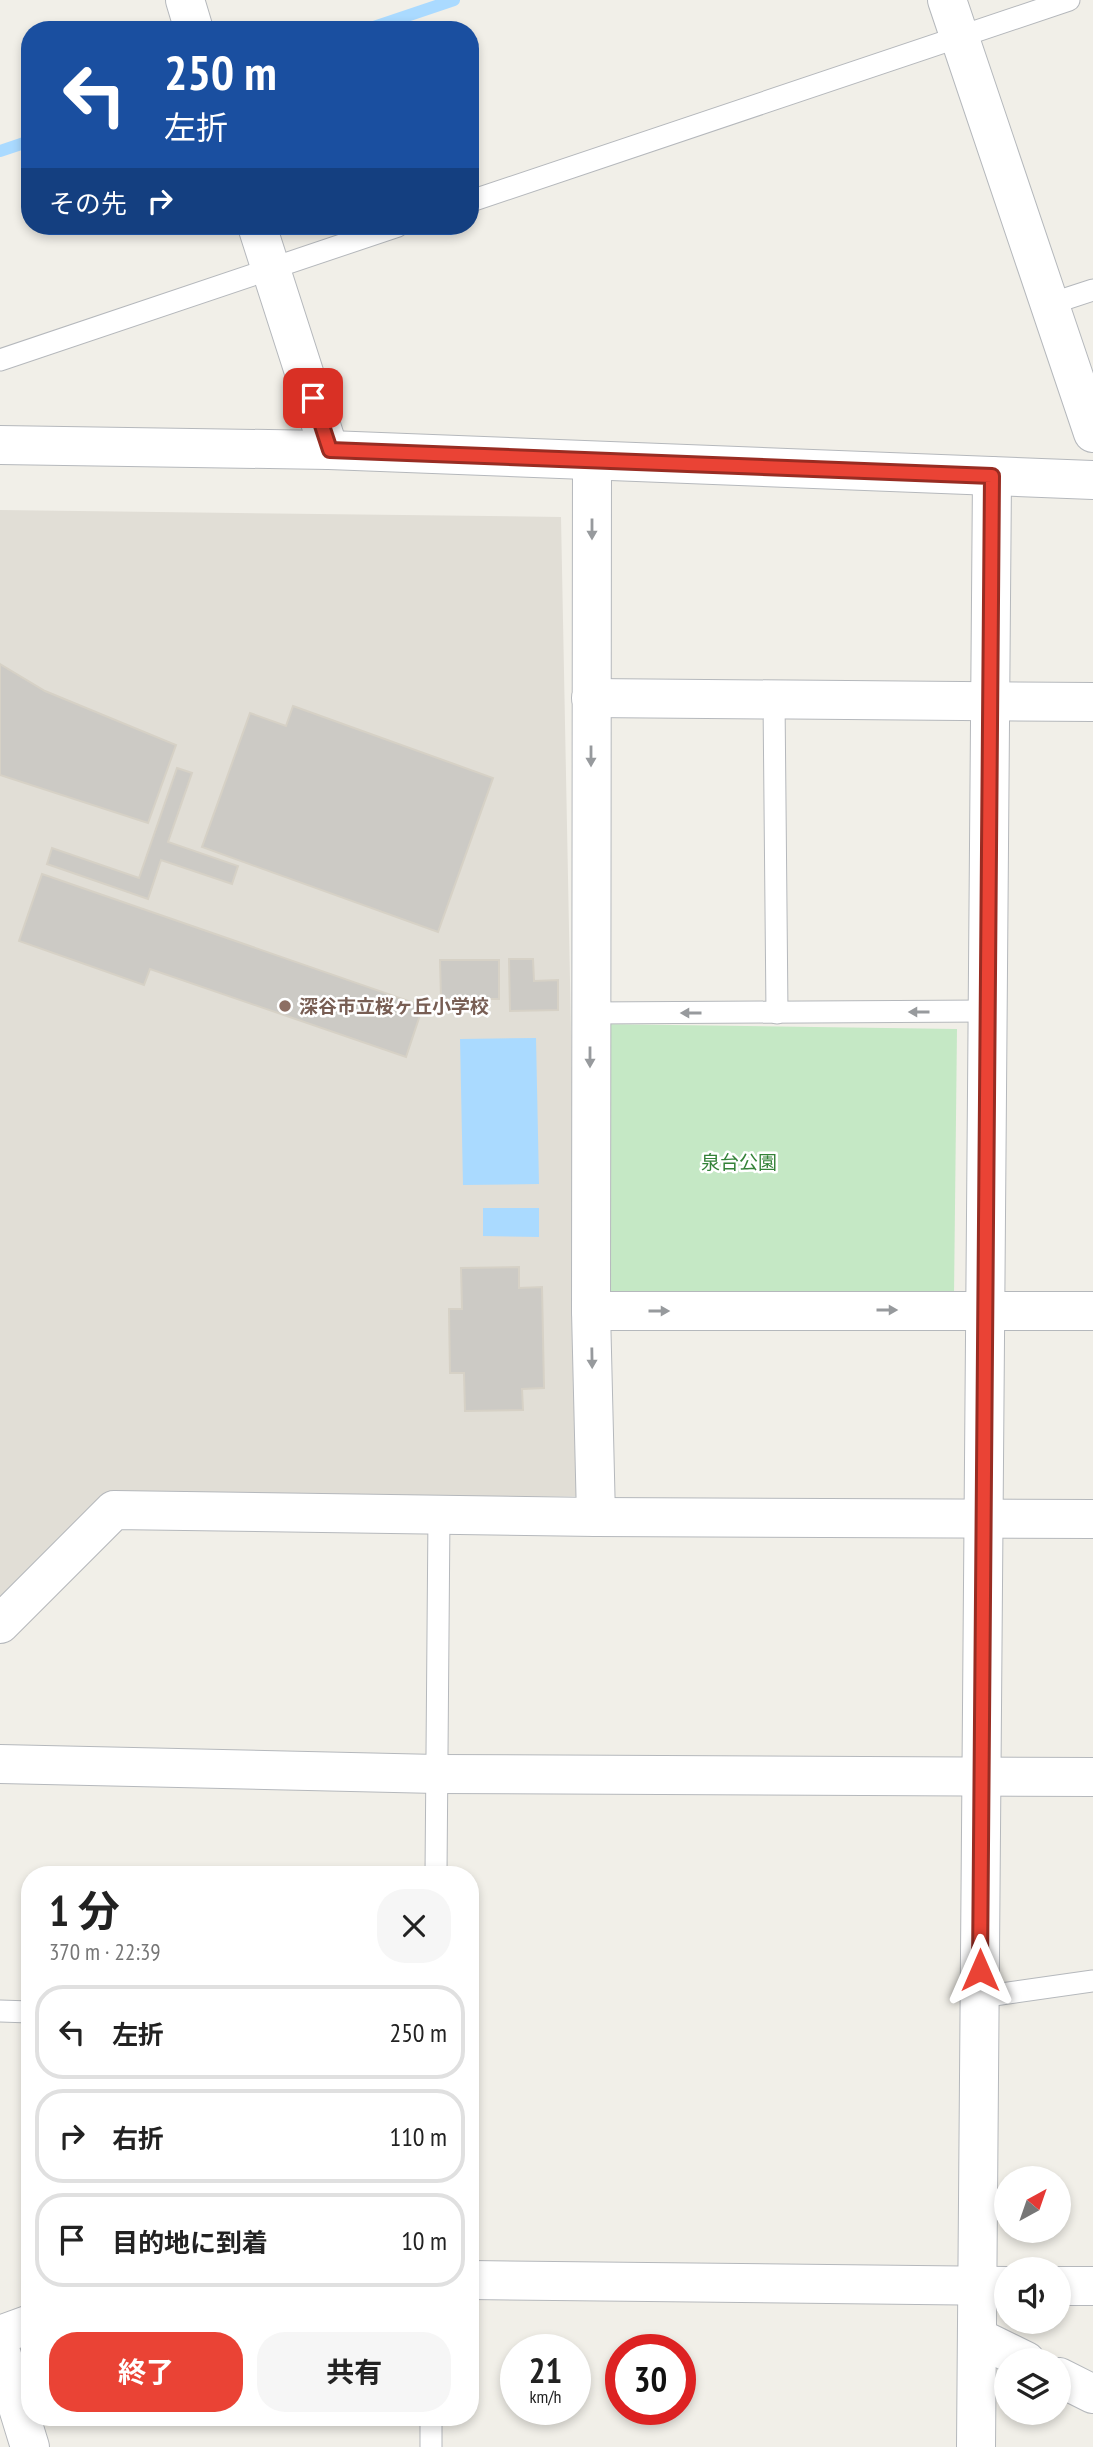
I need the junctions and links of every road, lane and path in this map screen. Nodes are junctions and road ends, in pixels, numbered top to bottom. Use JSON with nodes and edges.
{"nodes":[{"id":1,"x":185,"y":0,"type":"edge"},
{"id":2,"x":947,"y":0,"type":"edge"},
{"id":3,"x":1069,"y":0,"type":"edge"},
{"id":4,"x":191,"y":21,"type":"edge"},
{"id":5,"x":960,"y":36,"type":"junction"},
{"id":6,"x":479,"y":198,"type":"edge"},
{"id":7,"x":260,"y":235,"type":"edge"},
{"id":8,"x":371,"y":235,"type":"edge"},
{"id":9,"x":271,"y":269,"type":"junction"},
{"id":10,"x":1093,"y":290,"type":"edge"},
{"id":11,"x":1050,"y":304,"type":"junction"},
{"id":12,"x":0,"y":360,"type":"edge"},
{"id":13,"x":1093,"y":433,"type":"edge"},
{"id":14,"x":0,"y":445,"type":"edge"},
{"id":15,"x":330,"y":450,"type":"junction"},
{"id":16,"x":592,"y":461,"type":"junction"},
{"id":17,"x":992,"y":476,"type":"junction"},
{"id":18,"x":1093,"y":480,"type":"edge"},
{"id":19,"x":591,"y":698,"type":"junction"},
{"id":20,"x":774,"y":699,"type":"junction"},
{"id":21,"x":990,"y":701,"type":"junction"},
{"id":22,"x":1093,"y":702,"type":"edge"},
{"id":23,"x":987,"y":1012,"type":"junction"},
{"id":24,"x":590,"y":1013,"type":"junction"},
{"id":25,"x":777,"y":1013,"type":"junction"},
{"id":26,"x":985,"y":1310,"type":"junction"},
{"id":27,"x":591,"y":1311,"type":"junction"},
{"id":28,"x":1093,"y":1311,"type":"edge"},
{"id":29,"x":439,"y":1514,"type":"junction"},
{"id":30,"x":596,"y":1517,"type":"junction"},
{"id":31,"x":984,"y":1519,"type":"junction"},
{"id":32,"x":1093,"y":1519,"type":"edge"},
{"id":33,"x":0,"y":1624,"type":"edge"},
{"id":34,"x":0,"y":1764,"type":"edge"},
{"id":35,"x":437,"y":1774,"type":"junction"},
{"id":36,"x":981,"y":1776,"type":"junction"},
{"id":37,"x":1093,"y":1777,"type":"edge"},
{"id":38,"x":436,"y":1866,"type":"edge"},
{"id":39,"x":1093,"y":1981,"type":"edge"},
{"id":40,"x":979,"y":1997,"type":"junction"},
{"id":41,"x":0,"y":2011,"type":"edge"},
{"id":42,"x":21,"y":2012,"type":"edge"},
{"id":43,"x":479,"y":2280,"type":"edge"},
{"id":44,"x":992,"y":2286,"type":"edge"},
{"id":45,"x":1071,"y":2286,"type":"edge"},
{"id":46,"x":1093,"y":2286,"type":"edge"},
{"id":47,"x":21,"y":2327,"type":"edge"},
{"id":48,"x":0,"y":2335,"type":"edge"},
{"id":49,"x":977,"y":2337,"type":"junction"},
{"id":50,"x":999,"y":2348,"type":"edge"},
{"id":51,"x":0,"y":2349,"type":"edge"},
{"id":52,"x":1071,"y":2383,"type":"edge"},
{"id":53,"x":1093,"y":2394,"type":"edge"},
{"id":54,"x":21,"y":2418,"type":"edge"},
{"id":55,"x":24,"y":2426,"type":"edge"},
{"id":56,"x":431,"y":2426,"type":"edge"},
{"id":57,"x":30,"y":2447,"type":"edge"},
{"id":58,"x":431,"y":2447,"type":"edge"},
{"id":59,"x":976,"y":2447,"type":"edge"}],
"edges":[{"from":1,"to":4,"type":"street"},
{"from":2,"to":5,"type":"street"},
{"from":3,"to":5,"type":"lane"},
{"from":5,"to":6,"type":"lane"},
{"from":5,"to":11,"type":"street"},
{"from":7,"to":9,"type":"street"},
{"from":8,"to":9,"type":"lane"},
{"from":9,"to":12,"type":"lane"},
{"from":9,"to":15,"type":"street"},
{"from":10,"to":11,"type":"lane"},
{"from":11,"to":13,"type":"street"},
{"from":14,"to":15,"type":"street"},
{"from":15,"to":16,"type":"street"},
{"from":16,"to":17,"type":"street"},
{"from":16,"to":19,"type":"street","one_way":true},
{"from":17,"to":18,"type":"street"},
{"from":17,"to":21,"type":"street"},
{"from":19,"to":20,"type":"street"},
{"from":19,"to":24,"type":"street","one_way":true},
{"from":20,"to":21,"type":"street"},
{"from":20,"to":25,"type":"lane"},
{"from":21,"to":22,"type":"street"},
{"from":21,"to":23,"type":"street"},
{"from":23,"to":25,"type":"lane","one_way":true},
{"from":23,"to":26,"type":"street"},
{"from":25,"to":24,"type":"lane","one_way":true},
{"from":24,"to":27,"type":"street","one_way":true},
{"from":27,"to":26,"type":"street","one_way":true},
{"from":26,"to":28,"type":"street"},
{"from":26,"to":31,"type":"street"},
{"from":27,"to":30,"type":"street","one_way":true},
{"from":29,"to":30,"type":"street"},
{"from":29,"to":33,"type":"street"},
{"from":29,"to":35,"type":"lane"},
{"from":30,"to":31,"type":"street"},
{"from":31,"to":32,"type":"street"},
{"from":31,"to":36,"type":"street"},
{"from":34,"to":35,"type":"street"},
{"from":35,"to":36,"type":"street"},
{"from":35,"to":38,"type":"lane"},
{"from":36,"to":37,"type":"street"},
{"from":36,"to":40,"type":"street"},
{"from":39,"to":40,"type":"lane"},
{"from":40,"to":44,"type":"street"},
{"from":41,"to":42,"type":"lane"},
{"from":43,"to":44,"type":"street"},
{"from":44,"to":49,"type":"street"},
{"from":45,"to":46,"type":"street"},
{"from":47,"to":48,"type":"street"},
{"from":49,"to":50,"type":"street"},
{"from":49,"to":59,"type":"street"},
{"from":51,"to":54,"type":"street"},
{"from":52,"to":53,"type":"street"},
{"from":55,"to":57,"type":"street"},
{"from":56,"to":58,"type":"lane"}]}
